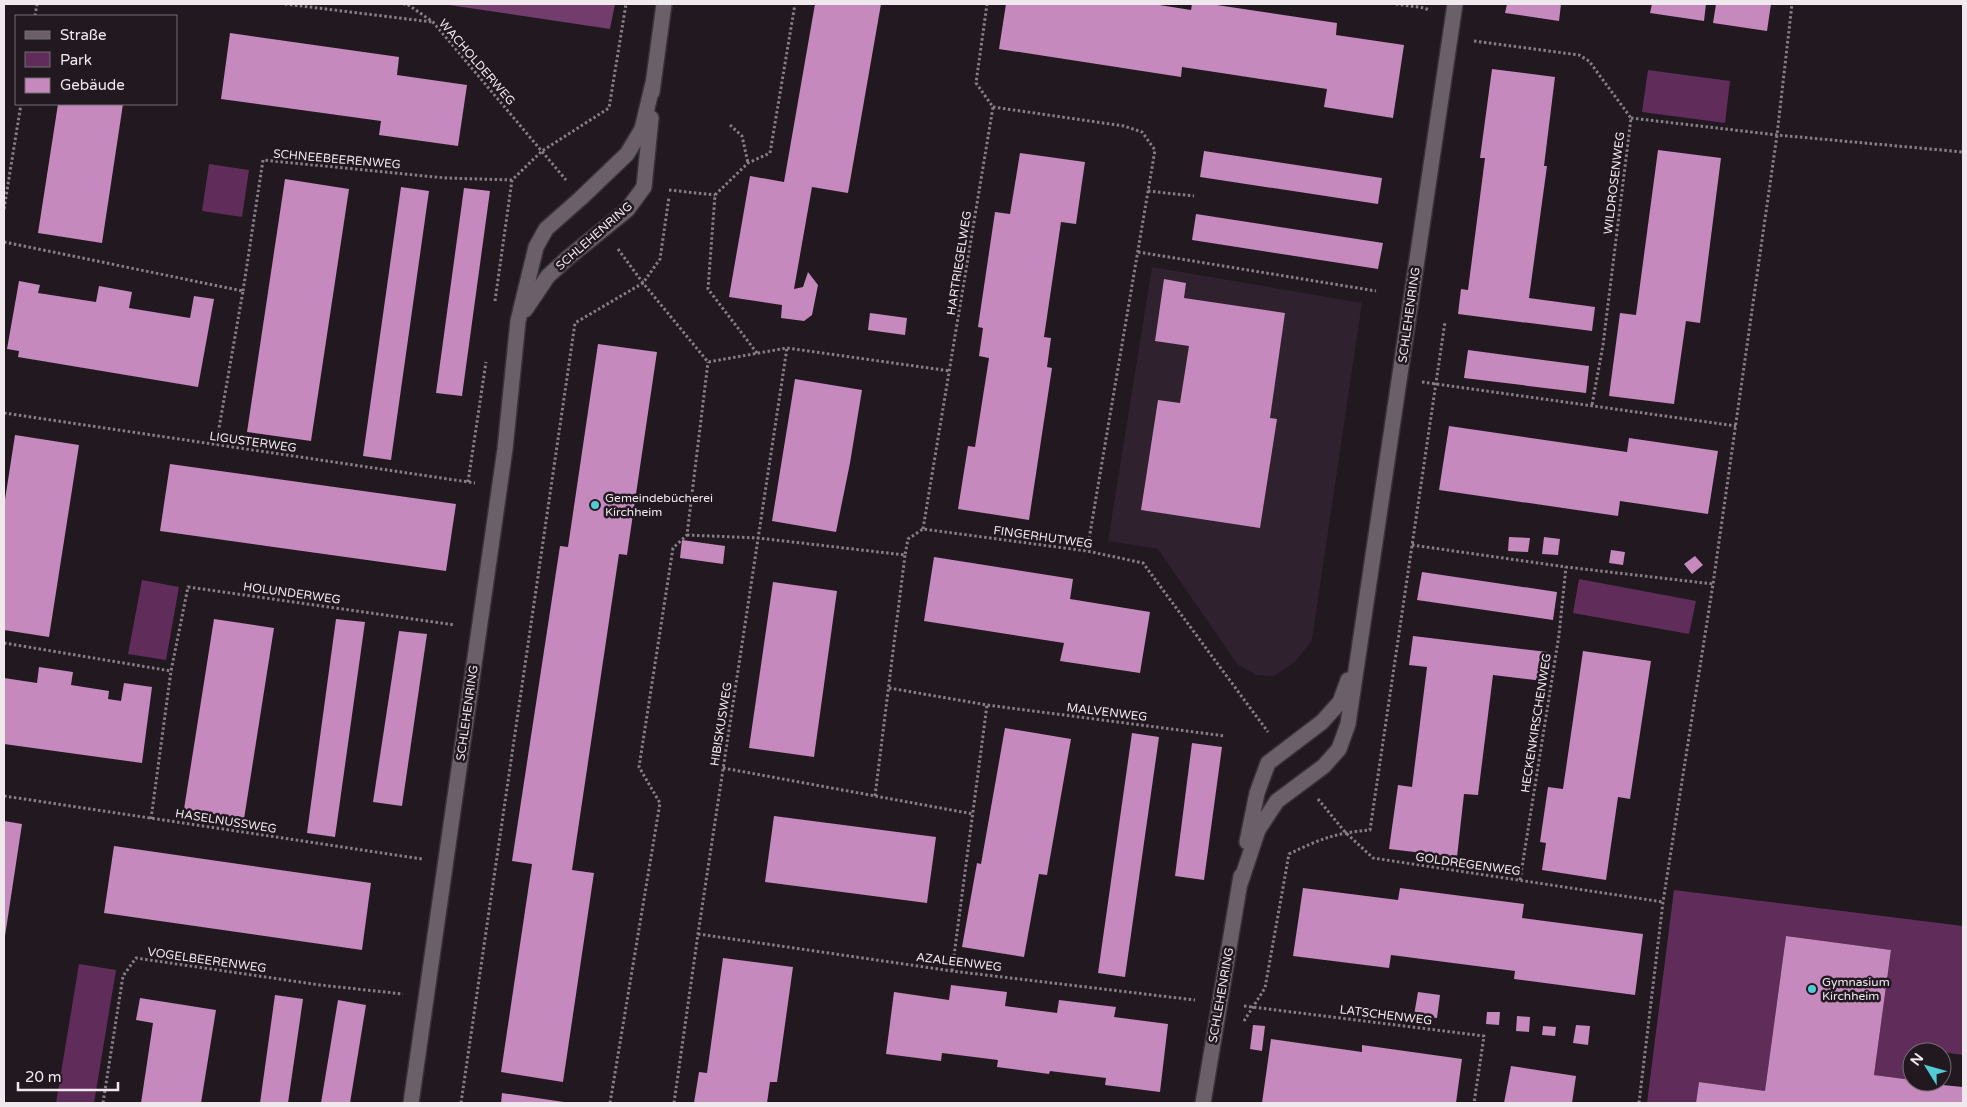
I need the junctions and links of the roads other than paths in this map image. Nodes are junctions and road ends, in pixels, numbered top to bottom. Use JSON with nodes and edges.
{"nodes":[{"id":1,"x":664,"y":4,"type":"edge"},
{"id":2,"x":1455,"y":4,"type":"edge"},
{"id":3,"x":653,"y":83,"type":"junction"},
{"id":4,"x":518,"y":321,"type":"junction"},
{"id":5,"x":1363,"y":626,"type":"junction"},
{"id":6,"x":1239,"y":886,"type":"junction"},
{"id":7,"x":410,"y":1103,"type":"edge"},
{"id":8,"x":1204,"y":1103,"type":"edge"}],
"edges":[{"from":1,"to":3,"type":"street","name":"SCHLEHENRING"},
{"from":2,"to":5,"type":"street","name":"SCHLEHENRING"},
{"from":3,"to":4,"type":"street","name":"SCHLEHENRING"},
{"from":3,"to":4,"type":"street","name":"SCHLEHENRING"},
{"from":4,"to":7,"type":"street","name":"SCHLEHENRING"},
{"from":5,"to":6,"type":"street","name":"SCHLEHENRING"},
{"from":5,"to":6,"type":"street","name":"SCHLEHENRING"},
{"from":6,"to":8,"type":"street","name":"SCHLEHENRING"}]}
